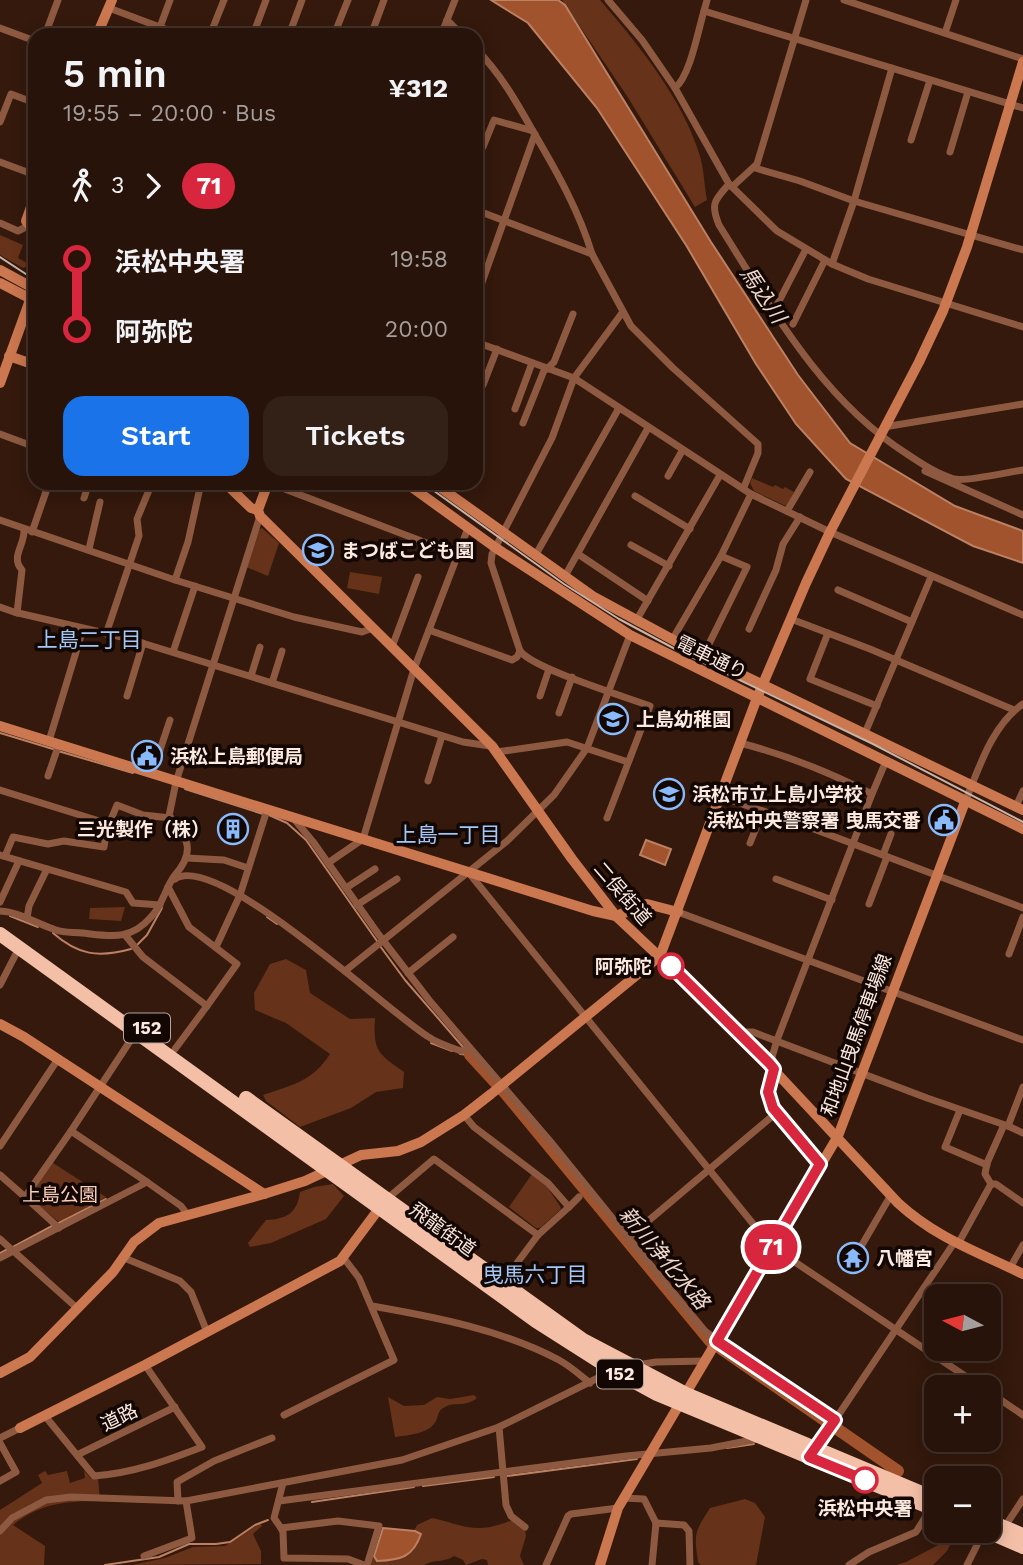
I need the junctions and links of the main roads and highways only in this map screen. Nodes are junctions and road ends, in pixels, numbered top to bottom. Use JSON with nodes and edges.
{"nodes":[{"id":1,"x":0,"y":923,"type":"edge"},
{"id":2,"x":0,"y":934,"type":"edge"},
{"id":3,"x":291,"y":1136,"type":"junction"},
{"id":4,"x":384,"y":1202,"type":"junction"},
{"id":5,"x":682,"y":1399,"type":"junction"},
{"id":6,"x":812,"y":1453,"type":"junction"},
{"id":7,"x":924,"y":1501,"type":"edge"},
{"id":8,"x":1001,"y":1527,"type":"edge"},
{"id":9,"x":1023,"y":1535,"type":"edge"},
{"id":10,"x":1001,"y":1537,"type":"edge"},
{"id":11,"x":1023,"y":1547,"type":"edge"}],
"edges":[{"from":1,"to":3,"type":"highway","name":"飛龍街道","number":"152"},
{"from":2,"to":3,"type":"highway","name":"飛龍街道","number":"152"},
{"from":3,"to":4,"type":"highway","name":"飛龍街道","number":"152"},
{"from":3,"to":4,"type":"highway","name":"飛龍街道","number":"152"},
{"from":4,"to":5,"type":"highway","name":"飛龍街道","number":"152"},
{"from":4,"to":5,"type":"highway","name":"飛龍街道","number":"152"},
{"from":5,"to":6,"type":"highway","name":"飛龍街道","number":"152"},
{"from":5,"to":6,"type":"highway","name":"飛龍街道","number":"152"},
{"from":6,"to":7,"type":"highway","name":"飛龍街道","number":"152"},
{"from":8,"to":9,"type":"highway"},
{"from":10,"to":11,"type":"highway"}]}
